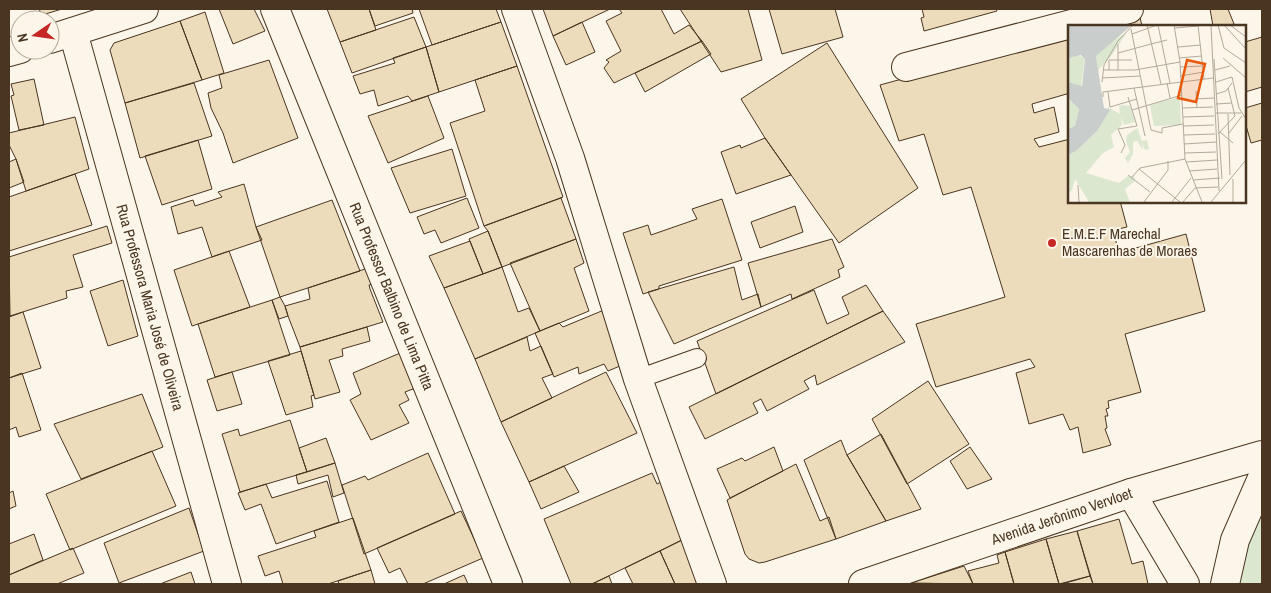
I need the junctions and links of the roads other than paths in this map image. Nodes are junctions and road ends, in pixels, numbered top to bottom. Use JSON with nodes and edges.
{"nodes":[{"id":1,"x":144,"y":9,"type":"edge"},
{"id":2,"x":274,"y":9,"type":"edge"},
{"id":3,"x":516,"y":9,"type":"edge"},
{"id":4,"x":1129,"y":9,"type":"edge"},
{"id":5,"x":62,"y":35,"type":"edge"},
{"id":6,"x":906,"y":67,"type":"dead end"},
{"id":7,"x":697,"y":358,"type":"dead end"},
{"id":8,"x":638,"y":379,"type":"junction"},
{"id":9,"x":1262,"y":455,"type":"edge"},
{"id":10,"x":1262,"y":478,"type":"edge"},
{"id":11,"x":1130,"y":493,"type":"junction"},
{"id":12,"x":227,"y":584,"type":"edge"},
{"id":13,"x":508,"y":584,"type":"edge"},
{"id":14,"x":712,"y":584,"type":"edge"},
{"id":15,"x":864,"y":584,"type":"edge"},
{"id":16,"x":1185,"y":584,"type":"edge"},
{"id":17,"x":1225,"y":584,"type":"edge"}],
"edges":[{"from":1,"to":5,"type":"street"},
{"from":2,"to":13,"type":"street","name":"Rua Professor Balbino de Lima Pitta"},
{"from":3,"to":8,"type":"street"},
{"from":4,"to":6,"type":"street"},
{"from":5,"to":12,"type":"street","name":"Rua Professora Maria José de Oliveira"},
{"from":7,"to":8,"type":"lane"},
{"from":8,"to":14,"type":"street"},
{"from":9,"to":11,"type":"street","name":"Avenida Jerônimo Vervloet"},
{"from":10,"to":17,"type":"street"},
{"from":11,"to":15,"type":"street","name":"Avenida Jerônimo Vervloet"},
{"from":11,"to":16,"type":"street"}]}
